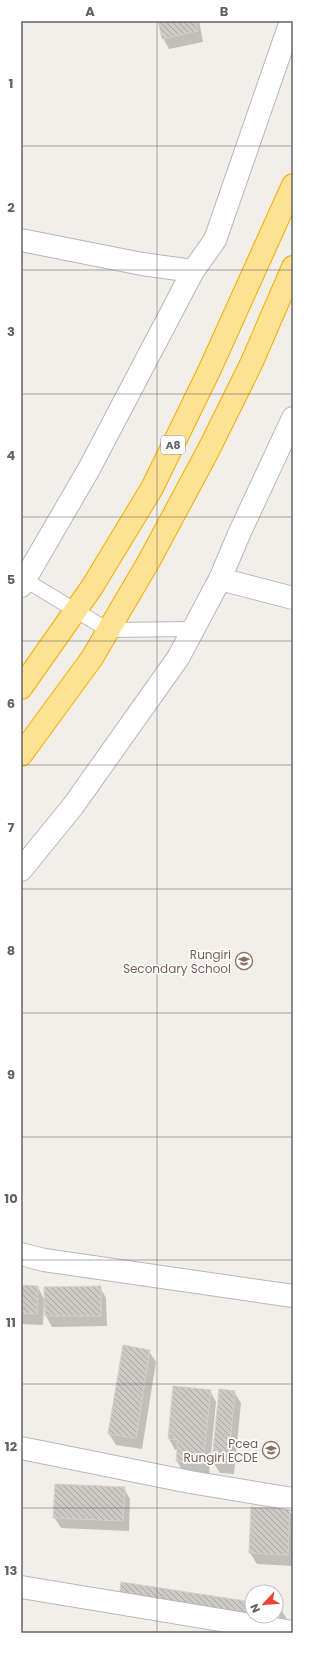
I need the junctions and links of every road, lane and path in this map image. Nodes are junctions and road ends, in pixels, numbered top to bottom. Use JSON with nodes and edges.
{"nodes":[{"id":1,"x":291,"y":21,"type":"edge"},
{"id":2,"x":293,"y":185,"type":"edge"},
{"id":3,"x":21,"y":240,"type":"edge"},
{"id":4,"x":293,"y":267,"type":"edge"},
{"id":5,"x":193,"y":271,"type":"junction"},
{"id":6,"x":293,"y":418,"type":"edge"},
{"id":7,"x":220,"y":579,"type":"junction"},
{"id":8,"x":23,"y":583,"type":"edge"},
{"id":9,"x":293,"y":598,"type":"edge"},
{"id":10,"x":75,"y":611,"type":"junction"},
{"id":11,"x":193,"y":629,"type":"junction"},
{"id":12,"x":108,"y":630,"type":"junction"},
{"id":13,"x":21,"y":688,"type":"edge"},
{"id":14,"x":21,"y":755,"type":"edge"},
{"id":15,"x":21,"y":870,"type":"edge"},
{"id":16,"x":21,"y":1254,"type":"edge"},
{"id":17,"x":293,"y":1296,"type":"edge"},
{"id":18,"x":21,"y":1448,"type":"edge"},
{"id":19,"x":293,"y":1500,"type":"edge"},
{"id":20,"x":21,"y":1587,"type":"edge"},
{"id":21,"x":293,"y":1632,"type":"edge"}],
"edges":[{"from":1,"to":5,"type":"street"},
{"from":2,"to":10,"type":"highway","number":"A8"},
{"from":3,"to":5,"type":"street"},
{"from":4,"to":12,"type":"highway"},
{"from":5,"to":8,"type":"street"},
{"from":6,"to":7,"type":"street"},
{"from":7,"to":9,"type":"street"},
{"from":7,"to":11,"type":"street"},
{"from":8,"to":10,"type":"lane"},
{"from":10,"to":12,"type":"lane"},
{"from":10,"to":13,"type":"highway","number":"A8"},
{"from":11,"to":12,"type":"lane"},
{"from":11,"to":15,"type":"street"},
{"from":12,"to":14,"type":"highway"},
{"from":16,"to":17,"type":"street"},
{"from":18,"to":19,"type":"street"},
{"from":20,"to":21,"type":"street"}]}
